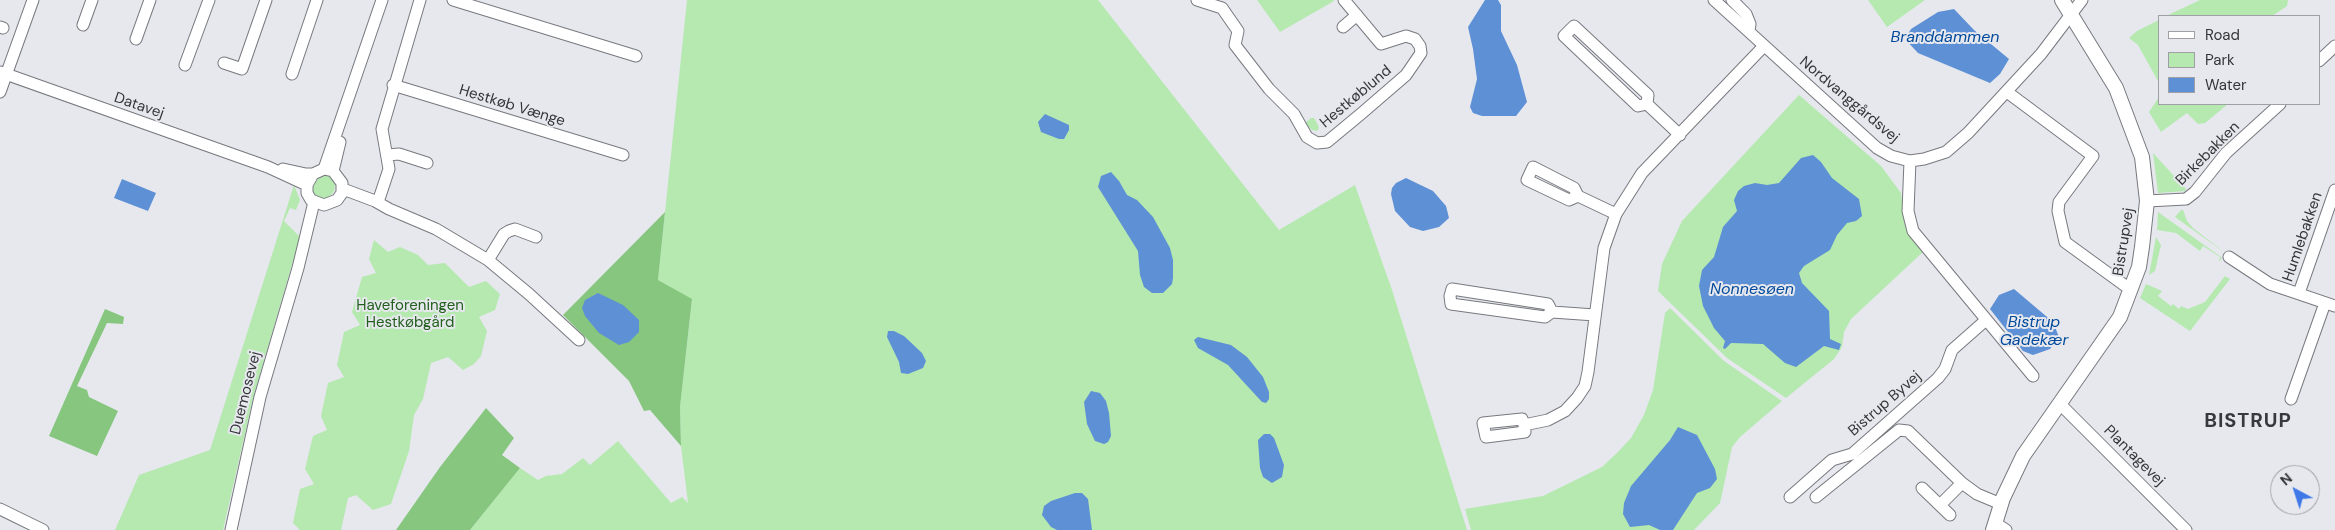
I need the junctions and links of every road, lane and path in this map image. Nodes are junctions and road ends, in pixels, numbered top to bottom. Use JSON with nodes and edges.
{"nodes":[{"id":1,"x":33,"y":0,"type":"edge"},
{"id":2,"x":92,"y":0,"type":"edge"},
{"id":3,"x":150,"y":0,"type":"edge"},
{"id":4,"x":209,"y":0,"type":"edge"},
{"id":5,"x":266,"y":0,"type":"edge"},
{"id":6,"x":317,"y":0,"type":"edge"},
{"id":7,"x":382,"y":0,"type":"edge"},
{"id":8,"x":420,"y":0,"type":"edge"},
{"id":9,"x":453,"y":0,"type":"edge"},
{"id":10,"x":1197,"y":0,"type":"edge"},
{"id":11,"x":1344,"y":0,"type":"edge"},
{"id":12,"x":1714,"y":0,"type":"edge"},
{"id":13,"x":1732,"y":0,"type":"edge"},
{"id":14,"x":2062,"y":0,"type":"edge"},
{"id":15,"x":2082,"y":0,"type":"edge"},
{"id":16,"x":2071,"y":14,"type":"junction"},
{"id":17,"x":1357,"y":16,"type":"junction"},
{"id":18,"x":83,"y":25,"type":"dead end"},
{"id":19,"x":1342,"y":27,"type":"dead end"},
{"id":20,"x":1749,"y":31,"type":"junction"},
{"id":21,"x":136,"y":39,"type":"dead end"},
{"id":22,"x":1764,"y":46,"type":"junction"},
{"id":23,"x":2335,"y":46,"type":"edge"},
{"id":24,"x":636,"y":56,"type":"dead end"},
{"id":25,"x":2320,"y":60,"type":"edge"},
{"id":26,"x":224,"y":63,"type":"dead end"},
{"id":27,"x":185,"y":65,"type":"dead end"},
{"id":28,"x":3,"y":73,"type":"edge"},
{"id":29,"x":292,"y":74,"type":"dead end"},
{"id":30,"x":393,"y":85,"type":"junction"},
{"id":31,"x":0,"y":92,"type":"edge"},
{"id":32,"x":2007,"y":92,"type":"junction"},
{"id":33,"x":1647,"y":104,"type":"junction"},
{"id":34,"x":2279,"y":105,"type":"edge"},
{"id":35,"x":1680,"y":135,"type":"junction"},
{"id":36,"x":387,"y":155,"type":"junction"},
{"id":37,"x":623,"y":156,"type":"dead end"},
{"id":38,"x":1910,"y":161,"type":"junction"},
{"id":39,"x":427,"y":163,"type":"dead end"},
{"id":40,"x":268,"y":167,"type":"junction"},
{"id":41,"x":328,"y":170,"type":"junction"},
{"id":42,"x":313,"y":174,"type":"junction"},
{"id":43,"x":307,"y":185,"type":"junction"},
{"id":44,"x":2335,"y":190,"type":"edge"},
{"id":45,"x":342,"y":192,"type":"junction"},
{"id":46,"x":1578,"y":196,"type":"dead end"},
{"id":47,"x":2147,"y":200,"type":"junction"},
{"id":48,"x":378,"y":202,"type":"junction"},
{"id":49,"x":319,"y":204,"type":"junction"},
{"id":50,"x":388,"y":209,"type":"junction"},
{"id":51,"x":1616,"y":214,"type":"junction"},
{"id":52,"x":536,"y":237,"type":"dead end"},
{"id":53,"x":2229,"y":257,"type":"dead end"},
{"id":54,"x":488,"y":260,"type":"junction"},
{"id":55,"x":2131,"y":290,"type":"junction"},
{"id":56,"x":2299,"y":293,"type":"junction"},
{"id":57,"x":2330,"y":305,"type":"edge"},
{"id":58,"x":1552,"y":312,"type":"junction"},
{"id":59,"x":1595,"y":315,"type":"junction"},
{"id":60,"x":1986,"y":320,"type":"junction"},
{"id":61,"x":578,"y":340,"type":"dead end"},
{"id":62,"x":2033,"y":376,"type":"dead end"},
{"id":63,"x":2291,"y":399,"type":"dead end"},
{"id":64,"x":2060,"y":404,"type":"junction"},
{"id":65,"x":1524,"y":425,"type":"dead end"},
{"id":66,"x":1962,"y":483,"type":"junction"},
{"id":67,"x":1922,"y":488,"type":"dead end"},
{"id":68,"x":1790,"y":496,"type":"dead end"},
{"id":69,"x":1816,"y":497,"type":"dead end"},
{"id":70,"x":2001,"y":504,"type":"junction"},
{"id":71,"x":1940,"y":505,"type":"junction"},
{"id":72,"x":0,"y":509,"type":"edge"},
{"id":73,"x":1950,"y":516,"type":"dead end"},
{"id":74,"x":1998,"y":528,"type":"edge"},
{"id":75,"x":231,"y":529,"type":"edge"},
{"id":76,"x":43,"y":530,"type":"edge"},
{"id":77,"x":2186,"y":530,"type":"edge"}],
"edges":[{"from":1,"to":28,"type":"street"},
{"from":2,"to":18,"type":"street"},
{"from":3,"to":21,"type":"street"},
{"from":4,"to":27,"type":"street"},
{"from":5,"to":26,"type":"street"},
{"from":6,"to":29,"type":"street"},
{"from":7,"to":41,"type":"street"},
{"from":8,"to":30,"type":"street"},
{"from":9,"to":24,"type":"street"},
{"from":10,"to":17,"type":"street","name":"Hestkøblund"},
{"from":11,"to":17,"type":"street","name":"Hestkøblund"},
{"from":12,"to":20,"type":"street","name":"Nordvanggårdsvej"},
{"from":13,"to":20,"type":"street","name":"Nordvanggårdsvej"},
{"from":14,"to":16,"type":"main road","name":"Bistrupvej"},
{"from":15,"to":16,"type":"street"},
{"from":16,"to":32,"type":"street"},
{"from":16,"to":47,"type":"main road","name":"Bistrupvej"},
{"from":17,"to":19,"type":"street"},
{"from":20,"to":22,"type":"street","name":"Nordvanggårdsvej"},
{"from":22,"to":35,"type":"street"},
{"from":22,"to":38,"type":"street","name":"Nordvanggårdsvej"},
{"from":23,"to":25,"type":"street"},
{"from":28,"to":31,"type":"street"},
{"from":28,"to":40,"type":"street","name":"Datavej"},
{"from":30,"to":36,"type":"street"},
{"from":30,"to":37,"type":"street","name":"Hestkøb Vænge"},
{"from":32,"to":38,"type":"street"},
{"from":32,"to":55,"type":"street"},
{"from":33,"to":33,"type":"street"},
{"from":33,"to":35,"type":"street"},
{"from":34,"to":47,"type":"street","name":"Birkebakken"},
{"from":35,"to":51,"type":"street"},
{"from":36,"to":39,"type":"street"},
{"from":36,"to":48,"type":"street"},
{"from":38,"to":60,"type":"street"},
{"from":40,"to":42,"type":"street","name":"Datavej"},
{"from":40,"to":43,"type":"street","name":"Datavej"},
{"from":41,"to":42,"type":"street"},
{"from":41,"to":45,"type":"street"},
{"from":42,"to":43,"type":"street"},
{"from":43,"to":49,"type":"street"},
{"from":44,"to":56,"type":"street","name":"Humlebakken"},
{"from":45,"to":48,"type":"street"},
{"from":45,"to":49,"type":"street"},
{"from":45,"to":50,"type":"street"},
{"from":46,"to":51,"type":"street"},
{"from":47,"to":55,"type":"main road","name":"Bistrupvej"},
{"from":48,"to":50,"type":"street"},
{"from":49,"to":75,"type":"street","name":"Duemosevej"},
{"from":50,"to":54,"type":"street"},
{"from":51,"to":59,"type":"street"},
{"from":52,"to":54,"type":"street"},
{"from":53,"to":56,"type":"street"},
{"from":54,"to":61,"type":"street"},
{"from":55,"to":64,"type":"main road","name":"Bistrupvej"},
{"from":56,"to":57,"type":"street"},
{"from":57,"to":63,"type":"street"},
{"from":58,"to":58,"type":"street"},
{"from":58,"to":59,"type":"street"},
{"from":59,"to":65,"type":"street"},
{"from":60,"to":62,"type":"street"},
{"from":60,"to":68,"type":"street","name":"Bistrup Byvej"},
{"from":64,"to":70,"type":"main road","name":"Bistrupvej"},
{"from":64,"to":77,"type":"street","name":"Plantagevej"},
{"from":66,"to":69,"type":"street"},
{"from":66,"to":70,"type":"street"},
{"from":66,"to":71,"type":"street"},
{"from":67,"to":71,"type":"street"},
{"from":70,"to":74,"type":"main road","name":"Bistrupvej"},
{"from":71,"to":73,"type":"street"},
{"from":72,"to":76,"type":"street"}]}
